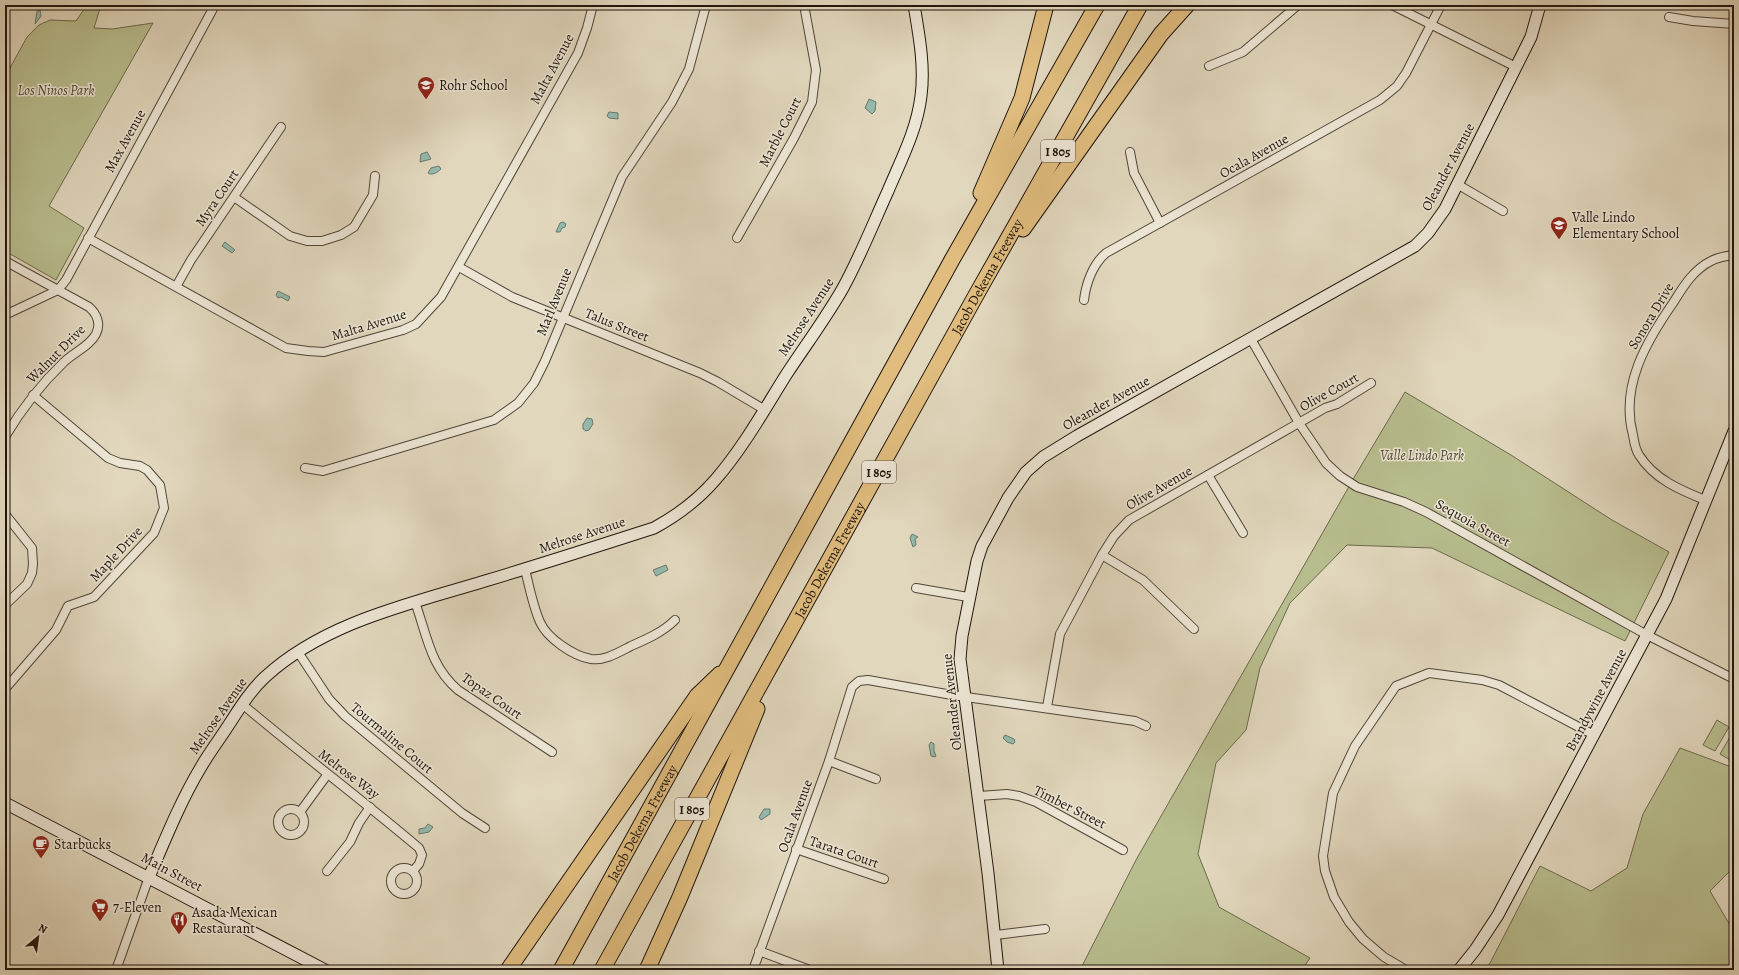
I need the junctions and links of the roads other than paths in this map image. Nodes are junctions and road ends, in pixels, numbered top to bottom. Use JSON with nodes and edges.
{"nodes":[{"id":1,"x":215,"y":5,"type":"edge"},
{"id":2,"x":593,"y":5,"type":"edge"},
{"id":3,"x":706,"y":5,"type":"edge"},
{"id":4,"x":804,"y":5,"type":"edge"},
{"id":5,"x":914,"y":5,"type":"edge"},
{"id":6,"x":1046,"y":5,"type":"edge"},
{"id":7,"x":1097,"y":5,"type":"edge"},
{"id":8,"x":1140,"y":5,"type":"edge"},
{"id":9,"x":1187,"y":5,"type":"edge"},
{"id":10,"x":1298,"y":5,"type":"edge"},
{"id":11,"x":1392,"y":5,"type":"edge"},
{"id":12,"x":1441,"y":5,"type":"edge"},
{"id":13,"x":1540,"y":5,"type":"edge"},
{"id":14,"x":1669,"y":17,"type":"dead end"},
{"id":15,"x":1734,"y":24,"type":"edge"},
{"id":16,"x":1431,"y":25,"type":"junction"},
{"id":17,"x":1209,"y":66,"type":"dead end"},
{"id":18,"x":1516,"y":67,"type":"junction"},
{"id":19,"x":281,"y":127,"type":"dead end"},
{"id":20,"x":1130,"y":152,"type":"dead end"},
{"id":21,"x":375,"y":176,"type":"dead end"},
{"id":22,"x":1458,"y":184,"type":"junction"},
{"id":23,"x":234,"y":197,"type":"junction"},
{"id":24,"x":1503,"y":211,"type":"dead end"},
{"id":25,"x":1160,"y":223,"type":"junction"},
{"id":26,"x":88,"y":238,"type":"junction"},
{"id":27,"x":737,"y":238,"type":"dead end"},
{"id":28,"x":1734,"y":255,"type":"edge"},
{"id":29,"x":954,"y":258,"type":"junction"},
{"id":30,"x":5,"y":261,"type":"edge"},
{"id":31,"x":459,"y":267,"type":"junction"},
{"id":32,"x":177,"y":286,"type":"junction"},
{"id":33,"x":58,"y":290,"type":"junction"},
{"id":34,"x":975,"y":297,"type":"junction"},
{"id":35,"x":1084,"y":300,"type":"dead end"},
{"id":36,"x":5,"y":315,"type":"edge"},
{"id":37,"x":562,"y":317,"type":"junction"},
{"id":38,"x":1251,"y":339,"type":"junction"},
{"id":39,"x":1371,"y":383,"type":"dead end"},
{"id":40,"x":33,"y":395,"type":"junction"},
{"id":41,"x":764,"y":410,"type":"junction"},
{"id":42,"x":1299,"y":423,"type":"junction"},
{"id":43,"x":1734,"y":431,"type":"edge"},
{"id":44,"x":5,"y":437,"type":"edge"},
{"id":45,"x":305,"y":468,"type":"dead end"},
{"id":46,"x":1208,"y":475,"type":"junction"},
{"id":47,"x":1705,"y":500,"type":"junction"},
{"id":48,"x":5,"y":514,"type":"edge"},
{"id":49,"x":1243,"y":533,"type":"dead end"},
{"id":50,"x":1102,"y":555,"type":"junction"},
{"id":51,"x":525,"y":569,"type":"junction"},
{"id":52,"x":916,"y":588,"type":"dead end"},
{"id":53,"x":968,"y":597,"type":"junction"},
{"id":54,"x":416,"y":602,"type":"junction"},
{"id":55,"x":5,"y":605,"type":"edge"},
{"id":56,"x":675,"y":620,"type":"dead end"},
{"id":57,"x":1194,"y":629,"type":"dead end"},
{"id":58,"x":1648,"y":635,"type":"junction"},
{"id":59,"x":782,"y":647,"type":"junction"},
{"id":60,"x":298,"y":652,"type":"junction"},
{"id":61,"x":729,"y":665,"type":"junction"},
{"id":62,"x":1734,"y":679,"type":"edge"},
{"id":63,"x":5,"y":689,"type":"edge"},
{"id":64,"x":966,"y":697,"type":"junction"},
{"id":65,"x":242,"y":704,"type":"junction"},
{"id":66,"x":1048,"y":707,"type":"junction"},
{"id":67,"x":1146,"y":726,"type":"dead end"},
{"id":68,"x":1594,"y":735,"type":"junction"},
{"id":69,"x":552,"y":752,"type":"dead end"},
{"id":70,"x":829,"y":761,"type":"junction"},
{"id":71,"x":327,"y":775,"type":"junction"},
{"id":72,"x":876,"y":779,"type":"dead end"},
{"id":73,"x":979,"y":796,"type":"junction"},
{"id":74,"x":5,"y":802,"type":"edge"},
{"id":75,"x":370,"y":807,"type":"junction"},
{"id":76,"x":300,"y":812,"type":"dead end"},
{"id":77,"x":485,"y":828,"type":"dead end"},
{"id":78,"x":796,"y":849,"type":"junction"},
{"id":79,"x":1123,"y":850,"type":"dead end"},
{"id":80,"x":413,"y":871,"type":"dead end"},
{"id":81,"x":327,"y":872,"type":"dead end"},
{"id":82,"x":149,"y":877,"type":"junction"},
{"id":83,"x":884,"y":879,"type":"dead end"},
{"id":84,"x":1046,"y":929,"type":"dead end"},
{"id":85,"x":996,"y":935,"type":"junction"},
{"id":86,"x":759,"y":952,"type":"junction"},
{"id":87,"x":116,"y":970,"type":"edge"},
{"id":88,"x":325,"y":970,"type":"edge"},
{"id":89,"x":508,"y":970,"type":"edge"},
{"id":90,"x":561,"y":970,"type":"edge"},
{"id":91,"x":602,"y":970,"type":"edge"},
{"id":92,"x":647,"y":970,"type":"edge"},
{"id":93,"x":753,"y":970,"type":"edge"},
{"id":94,"x":810,"y":970,"type":"edge"},
{"id":95,"x":998,"y":970,"type":"edge"},
{"id":96,"x":1406,"y":970,"type":"edge"},
{"id":97,"x":1459,"y":970,"type":"edge"}],
"edges":[{"from":1,"to":26,"type":"street","name":"Max Avenue"},
{"from":2,"to":31,"type":"street","name":"Malta Avenue"},
{"from":3,"to":37,"type":"street","name":"Marl Avenue"},
{"from":4,"to":27,"type":"street","name":"Marble Court"},
{"from":5,"to":41,"type":"street","name":"Melrose Avenue"},
{"from":6,"to":29,"type":"highway"},
{"from":7,"to":29,"type":"highway","name":"Jacob Dekema Freeway","number":"I 805"},
{"from":8,"to":34,"type":"highway","name":"Jacob Dekema Freeway","number":"I 805"},
{"from":9,"to":34,"type":"highway"},
{"from":10,"to":17,"type":"street"},
{"from":11,"to":16,"type":"street"},
{"from":12,"to":16,"type":"street","name":"Ocala Avenue"},
{"from":13,"to":18,"type":"street","name":"Oleander Avenue"},
{"from":14,"to":15,"type":"street"},
{"from":16,"to":18,"type":"street"},
{"from":16,"to":25,"type":"street","name":"Ocala Avenue"},
{"from":18,"to":22,"type":"street","name":"Oleander Avenue"},
{"from":19,"to":23,"type":"street","name":"Myra Court"},
{"from":20,"to":25,"type":"street"},
{"from":21,"to":23,"type":"street"},
{"from":22,"to":24,"type":"street"},
{"from":22,"to":38,"type":"street","name":"Oleander Avenue"},
{"from":23,"to":32,"type":"street","name":"Myra Court"},
{"from":25,"to":35,"type":"street","name":"Ocala Avenue"},
{"from":26,"to":32,"type":"street","name":"Malta Avenue"},
{"from":26,"to":33,"type":"street","name":"Max Avenue"},
{"from":28,"to":47,"type":"street","name":"Sonora Drive"},
{"from":29,"to":61,"type":"highway","name":"Jacob Dekema Freeway","number":"I 805"},
{"from":30,"to":33,"type":"street","name":"Walnut Drive"},
{"from":31,"to":32,"type":"street","name":"Malta Avenue"},
{"from":31,"to":37,"type":"street","name":"Talus Street"},
{"from":33,"to":36,"type":"street"},
{"from":33,"to":40,"type":"street","name":"Walnut Drive"},
{"from":34,"to":59,"type":"highway","name":"Jacob Dekema Freeway","number":"I 805"},
{"from":37,"to":41,"type":"street","name":"Talus Street"},
{"from":37,"to":45,"type":"street","name":"Marl Avenue"},
{"from":38,"to":42,"type":"street","name":"Sequoia Street"},
{"from":38,"to":53,"type":"street","name":"Oleander Avenue"},
{"from":39,"to":42,"type":"street","name":"Olive Court"},
{"from":40,"to":44,"type":"street","name":"Walnut Drive"},
{"from":40,"to":63,"type":"street","name":"Maple Drive"},
{"from":41,"to":51,"type":"street","name":"Melrose Avenue"},
{"from":42,"to":46,"type":"street","name":"Olive Avenue"},
{"from":42,"to":58,"type":"street","name":"Sequoia Street"},
{"from":43,"to":47,"type":"street","name":"Brandywine Avenue"},
{"from":46,"to":49,"type":"street"},
{"from":46,"to":50,"type":"street","name":"Olive Avenue"},
{"from":47,"to":58,"type":"street","name":"Brandywine Avenue"},
{"from":48,"to":55,"type":"street"},
{"from":50,"to":57,"type":"street"},
{"from":50,"to":66,"type":"street","name":"Olive Avenue"},
{"from":51,"to":54,"type":"street","name":"Melrose Avenue"},
{"from":51,"to":56,"type":"street"},
{"from":52,"to":53,"type":"street"},
{"from":53,"to":64,"type":"street","name":"Oleander Avenue"},
{"from":54,"to":60,"type":"street","name":"Melrose Avenue"},
{"from":54,"to":69,"type":"street","name":"Topaz Court"},
{"from":58,"to":62,"type":"street","name":"Sequoia Street"},
{"from":58,"to":68,"type":"street","name":"Brandywine Avenue"},
{"from":59,"to":91,"type":"highway","name":"Jacob Dekema Freeway","number":"I 805"},
{"from":59,"to":92,"type":"highway"},
{"from":60,"to":65,"type":"street","name":"Melrose Avenue"},
{"from":60,"to":77,"type":"street","name":"Tourmaline Court"},
{"from":61,"to":89,"type":"highway"},
{"from":61,"to":90,"type":"highway","name":"Jacob Dekema Freeway","number":"I 805"},
{"from":64,"to":66,"type":"street"},
{"from":64,"to":70,"type":"street","name":"Ocala Avenue"},
{"from":64,"to":73,"type":"street","name":"Oleander Avenue"},
{"from":65,"to":71,"type":"street","name":"Melrose Way"},
{"from":65,"to":82,"type":"street","name":"Melrose Avenue"},
{"from":66,"to":67,"type":"street"},
{"from":68,"to":96,"type":"street"},
{"from":68,"to":97,"type":"street","name":"Brandywine Avenue"},
{"from":70,"to":72,"type":"street"},
{"from":70,"to":78,"type":"street","name":"Ocala Avenue"},
{"from":71,"to":75,"type":"street","name":"Melrose Way"},
{"from":71,"to":76,"type":"street"},
{"from":73,"to":79,"type":"street","name":"Timber Street"},
{"from":73,"to":85,"type":"street","name":"Oleander Avenue"},
{"from":74,"to":82,"type":"street","name":"Main Street"},
{"from":75,"to":80,"type":"street","name":"Melrose Way"},
{"from":75,"to":81,"type":"street"},
{"from":78,"to":83,"type":"street","name":"Tarata Court"},
{"from":78,"to":86,"type":"street","name":"Ocala Avenue"},
{"from":82,"to":87,"type":"street","name":"Melrose Avenue"},
{"from":82,"to":88,"type":"street","name":"Main Street"},
{"from":84,"to":85,"type":"street"},
{"from":85,"to":95,"type":"street","name":"Oleander Avenue"},
{"from":86,"to":93,"type":"street","name":"Ocala Avenue"},
{"from":86,"to":94,"type":"street"}]}
